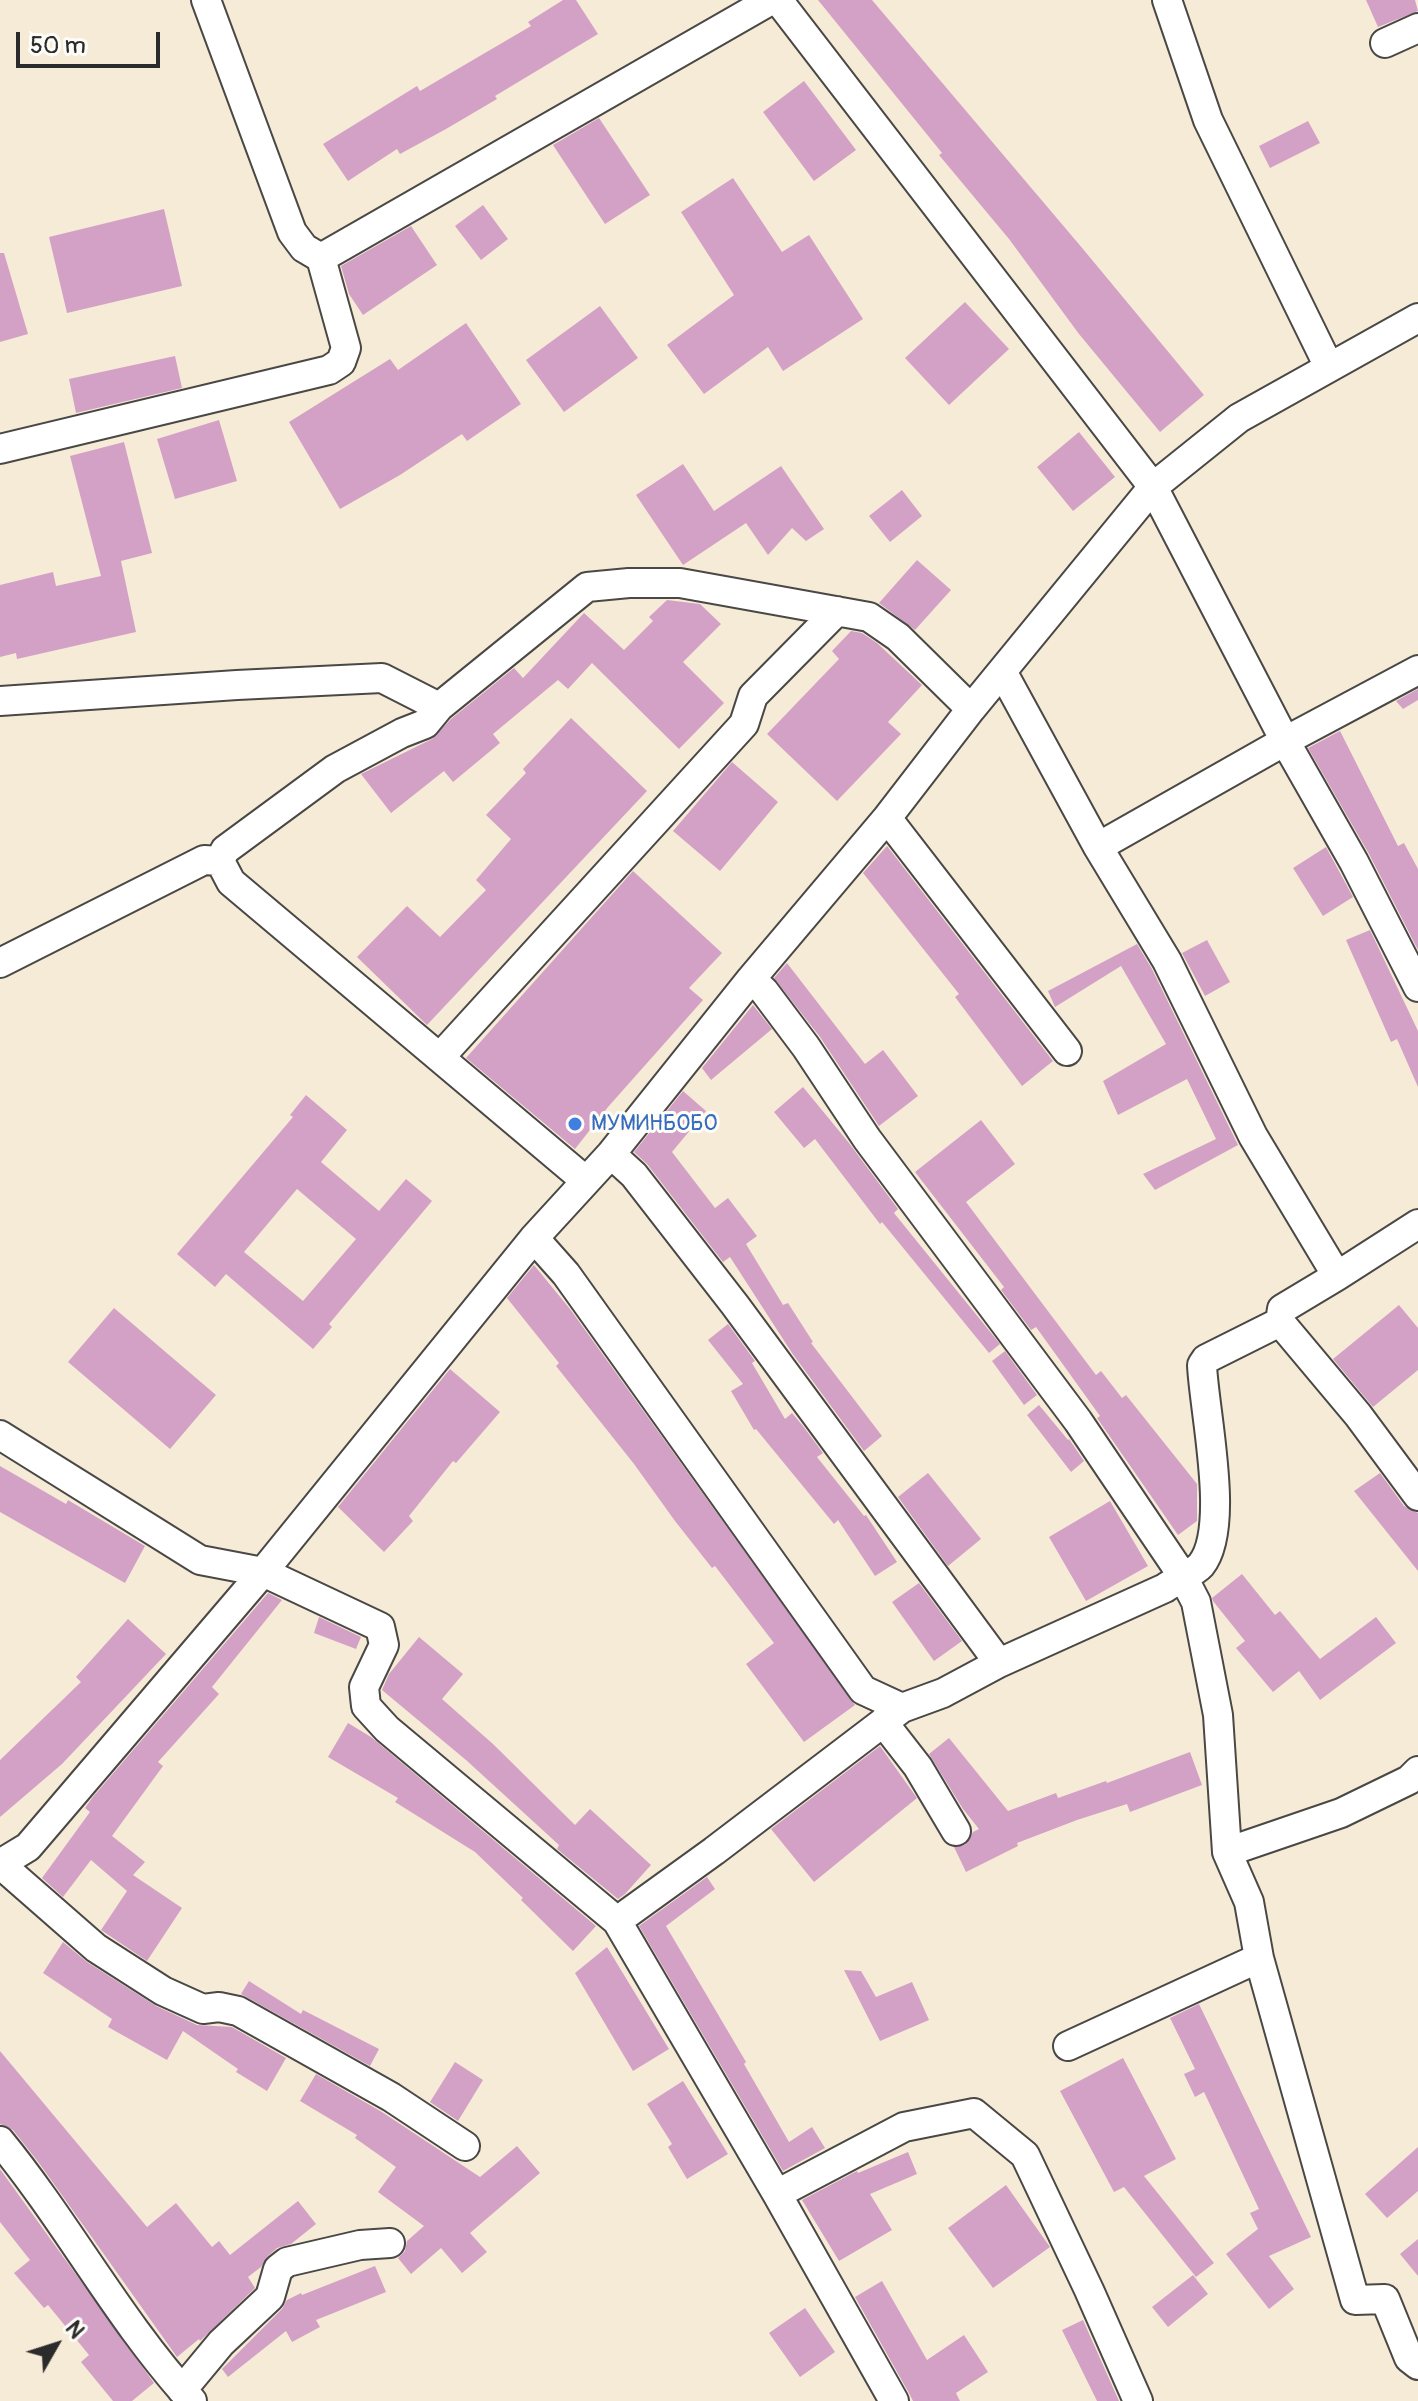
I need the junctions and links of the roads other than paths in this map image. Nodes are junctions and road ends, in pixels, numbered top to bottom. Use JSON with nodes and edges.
{"nodes":[{"id":1,"x":206,"y":0,"type":"edge"},
{"id":2,"x":771,"y":0,"type":"edge"},
{"id":3,"x":778,"y":0,"type":"edge"},
{"id":4,"x":1167,"y":0,"type":"edge"},
{"id":5,"x":1418,"y":28,"type":"edge"},
{"id":6,"x":1385,"y":43,"type":"dead end"},
{"id":7,"x":321,"y":258,"type":"junction"},
{"id":8,"x":1418,"y":318,"type":"edge"},
{"id":9,"x":1329,"y":367,"type":"junction"},
{"id":10,"x":0,"y":449,"type":"edge"},
{"id":11,"x":1153,"y":487,"type":"junction"},
{"id":12,"x":837,"y":611,"type":"junction"},
{"id":13,"x":1418,"y":670,"type":"edge"},
{"id":14,"x":1003,"y":673,"type":"junction"},
{"id":15,"x":0,"y":701,"type":"edge"},
{"id":16,"x":439,"y":707,"type":"junction"},
{"id":17,"x":971,"y":709,"type":"junction"},
{"id":18,"x":1285,"y":741,"type":"junction"},
{"id":19,"x":887,"y":818,"type":"junction"},
{"id":20,"x":1098,"y":847,"type":"junction"},
{"id":21,"x":220,"y":861,"type":"junction"},
{"id":22,"x":0,"y":963,"type":"edge"},
{"id":23,"x":751,"y":979,"type":"junction"},
{"id":24,"x":1418,"y":987,"type":"edge"},
{"id":25,"x":1067,"y":1051,"type":"dead end"},
{"id":26,"x":441,"y":1056,"type":"junction"},
{"id":27,"x":611,"y":1154,"type":"junction"},
{"id":28,"x":586,"y":1181,"type":"junction"},
{"id":29,"x":1418,"y":1224,"type":"edge"},
{"id":30,"x":534,"y":1238,"type":"junction"},
{"id":31,"x":1337,"y":1276,"type":"junction"},
{"id":32,"x":1280,"y":1322,"type":"junction"},
{"id":33,"x":0,"y":1435,"type":"edge"},
{"id":34,"x":1418,"y":1496,"type":"edge"},
{"id":35,"x":263,"y":1572,"type":"junction"},
{"id":36,"x":1182,"y":1575,"type":"junction"},
{"id":37,"x":999,"y":1663,"type":"junction"},
{"id":38,"x":893,"y":1715,"type":"junction"},
{"id":39,"x":1418,"y":1771,"type":"edge"},
{"id":40,"x":956,"y":1831,"type":"dead end"},
{"id":41,"x":1227,"y":1852,"type":"junction"},
{"id":42,"x":0,"y":1864,"type":"edge"},
{"id":43,"x":617,"y":1921,"type":"junction"},
{"id":44,"x":1259,"y":1958,"type":"junction"},
{"id":45,"x":1068,"y":2046,"type":"dead end"},
{"id":46,"x":0,"y":2141,"type":"edge"},
{"id":47,"x":465,"y":2146,"type":"dead end"},
{"id":48,"x":777,"y":2194,"type":"junction"},
{"id":49,"x":390,"y":2243,"type":"dead end"},
{"id":50,"x":1418,"y":2365,"type":"edge"},
{"id":51,"x":187,"y":2396,"type":"edge"},
{"id":52,"x":894,"y":2401,"type":"edge"},
{"id":53,"x":1138,"y":2401,"type":"edge"}],
"edges":[{"from":1,"to":7,"type":"street"},
{"from":2,"to":7,"type":"street"},
{"from":3,"to":11,"type":"street"},
{"from":4,"to":9,"type":"street"},
{"from":5,"to":6,"type":"street"},
{"from":7,"to":10,"type":"street"},
{"from":8,"to":9,"type":"street"},
{"from":9,"to":11,"type":"street"},
{"from":11,"to":14,"type":"street"},
{"from":11,"to":18,"type":"street"},
{"from":12,"to":16,"type":"street"},
{"from":12,"to":17,"type":"street"},
{"from":12,"to":26,"type":"street"},
{"from":13,"to":18,"type":"street"},
{"from":14,"to":17,"type":"street"},
{"from":14,"to":20,"type":"street"},
{"from":15,"to":16,"type":"street"},
{"from":16,"to":21,"type":"street"},
{"from":17,"to":19,"type":"street"},
{"from":18,"to":20,"type":"street"},
{"from":18,"to":24,"type":"street"},
{"from":19,"to":23,"type":"street"},
{"from":19,"to":25,"type":"street"},
{"from":20,"to":31,"type":"street"},
{"from":21,"to":22,"type":"street"},
{"from":21,"to":26,"type":"street"},
{"from":23,"to":27,"type":"street"},
{"from":23,"to":36,"type":"street"},
{"from":26,"to":28,"type":"street"},
{"from":27,"to":28,"type":"street"},
{"from":27,"to":37,"type":"street"},
{"from":28,"to":30,"type":"street"},
{"from":29,"to":31,"type":"street"},
{"from":30,"to":35,"type":"street"},
{"from":30,"to":38,"type":"street"},
{"from":31,"to":32,"type":"street"},
{"from":32,"to":34,"type":"street"},
{"from":32,"to":36,"type":"street"},
{"from":33,"to":35,"type":"street"},
{"from":35,"to":42,"type":"street"},
{"from":35,"to":43,"type":"street"},
{"from":36,"to":37,"type":"street"},
{"from":36,"to":41,"type":"street"},
{"from":37,"to":38,"type":"street"},
{"from":38,"to":40,"type":"street"},
{"from":38,"to":43,"type":"street"},
{"from":39,"to":41,"type":"street"},
{"from":41,"to":44,"type":"street"},
{"from":42,"to":47,"type":"street"},
{"from":43,"to":48,"type":"street"},
{"from":44,"to":45,"type":"street"},
{"from":44,"to":50,"type":"street"},
{"from":46,"to":51,"type":"street"},
{"from":48,"to":52,"type":"street"},
{"from":48,"to":53,"type":"street"},
{"from":49,"to":51,"type":"street"}]}
